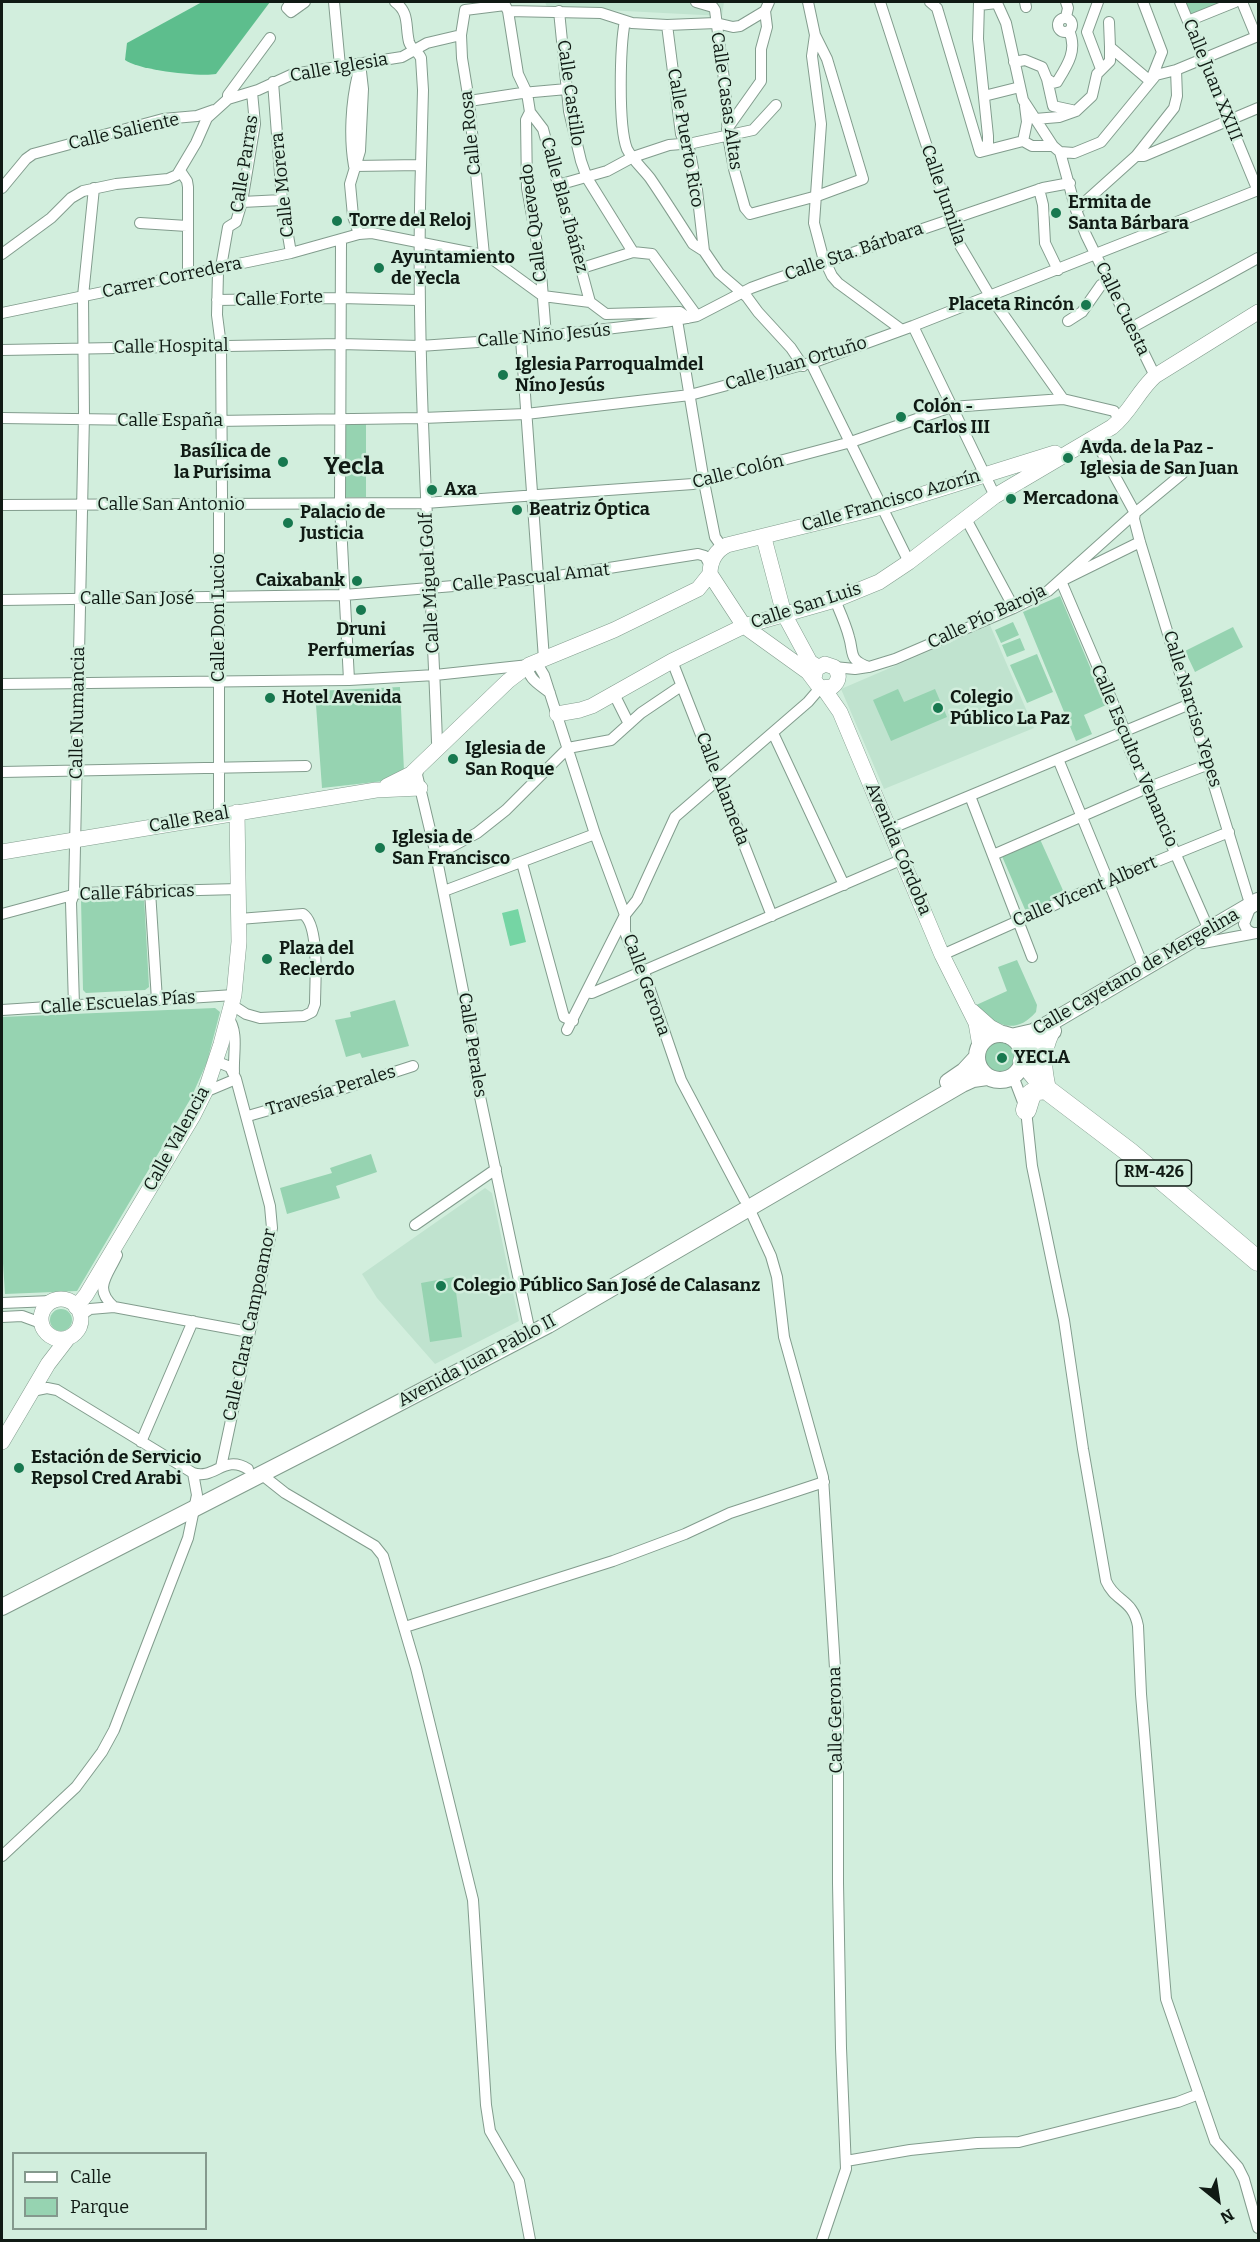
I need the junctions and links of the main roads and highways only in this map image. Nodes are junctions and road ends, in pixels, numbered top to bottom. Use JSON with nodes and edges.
{"nodes":[{"id":1,"x":1258,"y":312,"type":"edge"},
{"id":2,"x":1080,"y":446,"type":"junction"},
{"id":3,"x":760,"y":537,"type":"junction"},
{"id":4,"x":710,"y":570,"type":"junction"},
{"id":5,"x":784,"y":614,"type":"junction"},
{"id":6,"x":744,"y":626,"type":"junction"},
{"id":7,"x":828,"y":677,"type":"junction"},
{"id":8,"x":557,"y":714,"type":"road end"},
{"id":9,"x":420,"y":788,"type":"road end"},
{"id":10,"x":376,"y":790,"type":"junction"},
{"id":11,"x":237,"y":812,"type":"junction"},
{"id":12,"x":2,"y":852,"type":"edge"},
{"id":13,"x":1254,"y":917,"type":"edge"},
{"id":14,"x":1206,"y":936,"type":"junction"},
{"id":15,"x":970,"y":1009,"type":"junction"},
{"id":16,"x":1049,"y":1033,"type":"junction"},
{"id":17,"x":1008,"y":1036,"type":"junction"},
{"id":18,"x":978,"y":1052,"type":"junction"},
{"id":19,"x":1014,"y":1078,"type":"junction"},
{"id":20,"x":1046,"y":1089,"type":"junction"},
{"id":21,"x":940,"y":1092,"type":"junction"},
{"id":22,"x":747,"y":1204,"type":"junction"},
{"id":23,"x":1258,"y":1261,"type":"edge"},
{"id":24,"x":78,"y":1314,"type":"junction"},
{"id":25,"x":44,"y":1329,"type":"junction"},
{"id":26,"x":63,"y":1343,"type":"junction"},
{"id":27,"x":48,"y":1364,"type":"junction"},
{"id":28,"x":2,"y":1442,"type":"edge"},
{"id":29,"x":255,"y":1471,"type":"junction"},
{"id":30,"x":197,"y":1501,"type":"junction"},
{"id":31,"x":2,"y":1597,"type":"edge"},
{"id":32,"x":2,"y":1607,"type":"edge"}],
"edges":[{"from":1,"to":2,"type":"main road"},
{"from":2,"to":3,"type":"main road","name":"Calle Francisco Azorín"},
{"from":2,"to":5,"type":"main road","name":"Calle San Luis"},
{"from":3,"to":4,"type":"main road","name":"Calle Francisco Azorín"},
{"from":3,"to":5,"type":"main road"},
{"from":4,"to":6,"type":"main road"},
{"from":4,"to":10,"type":"main road"},
{"from":5,"to":6,"type":"main road","name":"Calle San Luis"},
{"from":5,"to":7,"type":"main road"},
{"from":6,"to":7,"type":"main road"},
{"from":6,"to":8,"type":"main road","name":"Calle San Luis"},
{"from":7,"to":15,"type":"main road","name":"Avenida Córdoba"},
{"from":9,"to":10,"type":"main road"},
{"from":10,"to":11,"type":"main road","name":"Calle Real"},
{"from":11,"to":12,"type":"main road","name":"Calle Real"},
{"from":11,"to":24,"type":"main road","name":"Calle Valencia"},
{"from":13,"to":14,"type":"main road","name":"Calle Cayetano de Mergelina"},
{"from":14,"to":16,"type":"main road","name":"Calle Cayetano de Mergelina"},
{"from":14,"to":17,"type":"main road","name":"Calle Cayetano de Mergelina"},
{"from":15,"to":17,"type":"main road"},
{"from":15,"to":18,"type":"main road"},
{"from":16,"to":19,"type":"main road","name":"Calle Cayetano de Mergelina"},
{"from":16,"to":20,"type":"highway"},
{"from":17,"to":18,"type":"main road","name":"Calle Cayetano de Mergelina"},
{"from":17,"to":19,"type":"main road"},
{"from":18,"to":19,"type":"main road"},
{"from":18,"to":21,"type":"main road","name":"Calle Cayetano de Mergelina"},
{"from":19,"to":20,"type":"highway","number":"RM-426"},
{"from":19,"to":20,"type":"highway"},
{"from":19,"to":21,"type":"main road","name":"Calle Cayetano de Mergelina"},
{"from":20,"to":23,"type":"highway","number":"RM-426"},
{"from":21,"to":22,"type":"main road","name":"Avenida Juan Pablo II"},
{"from":22,"to":29,"type":"main road","name":"Avenida Juan Pablo II"},
{"from":22,"to":29,"type":"main road","name":"Avenida Juan Pablo II"},
{"from":24,"to":25,"type":"main road"},
{"from":24,"to":26,"type":"main road"},
{"from":25,"to":26,"type":"main road"},
{"from":25,"to":27,"type":"main road"},
{"from":26,"to":27,"type":"main road"},
{"from":27,"to":28,"type":"main road"},
{"from":29,"to":30,"type":"main road","name":"Avenida Juan Pablo II"},
{"from":30,"to":31,"type":"main road","name":"Avenida Juan Pablo II"},
{"from":30,"to":32,"type":"main road","name":"Avenida Juan Pablo II"}]}
